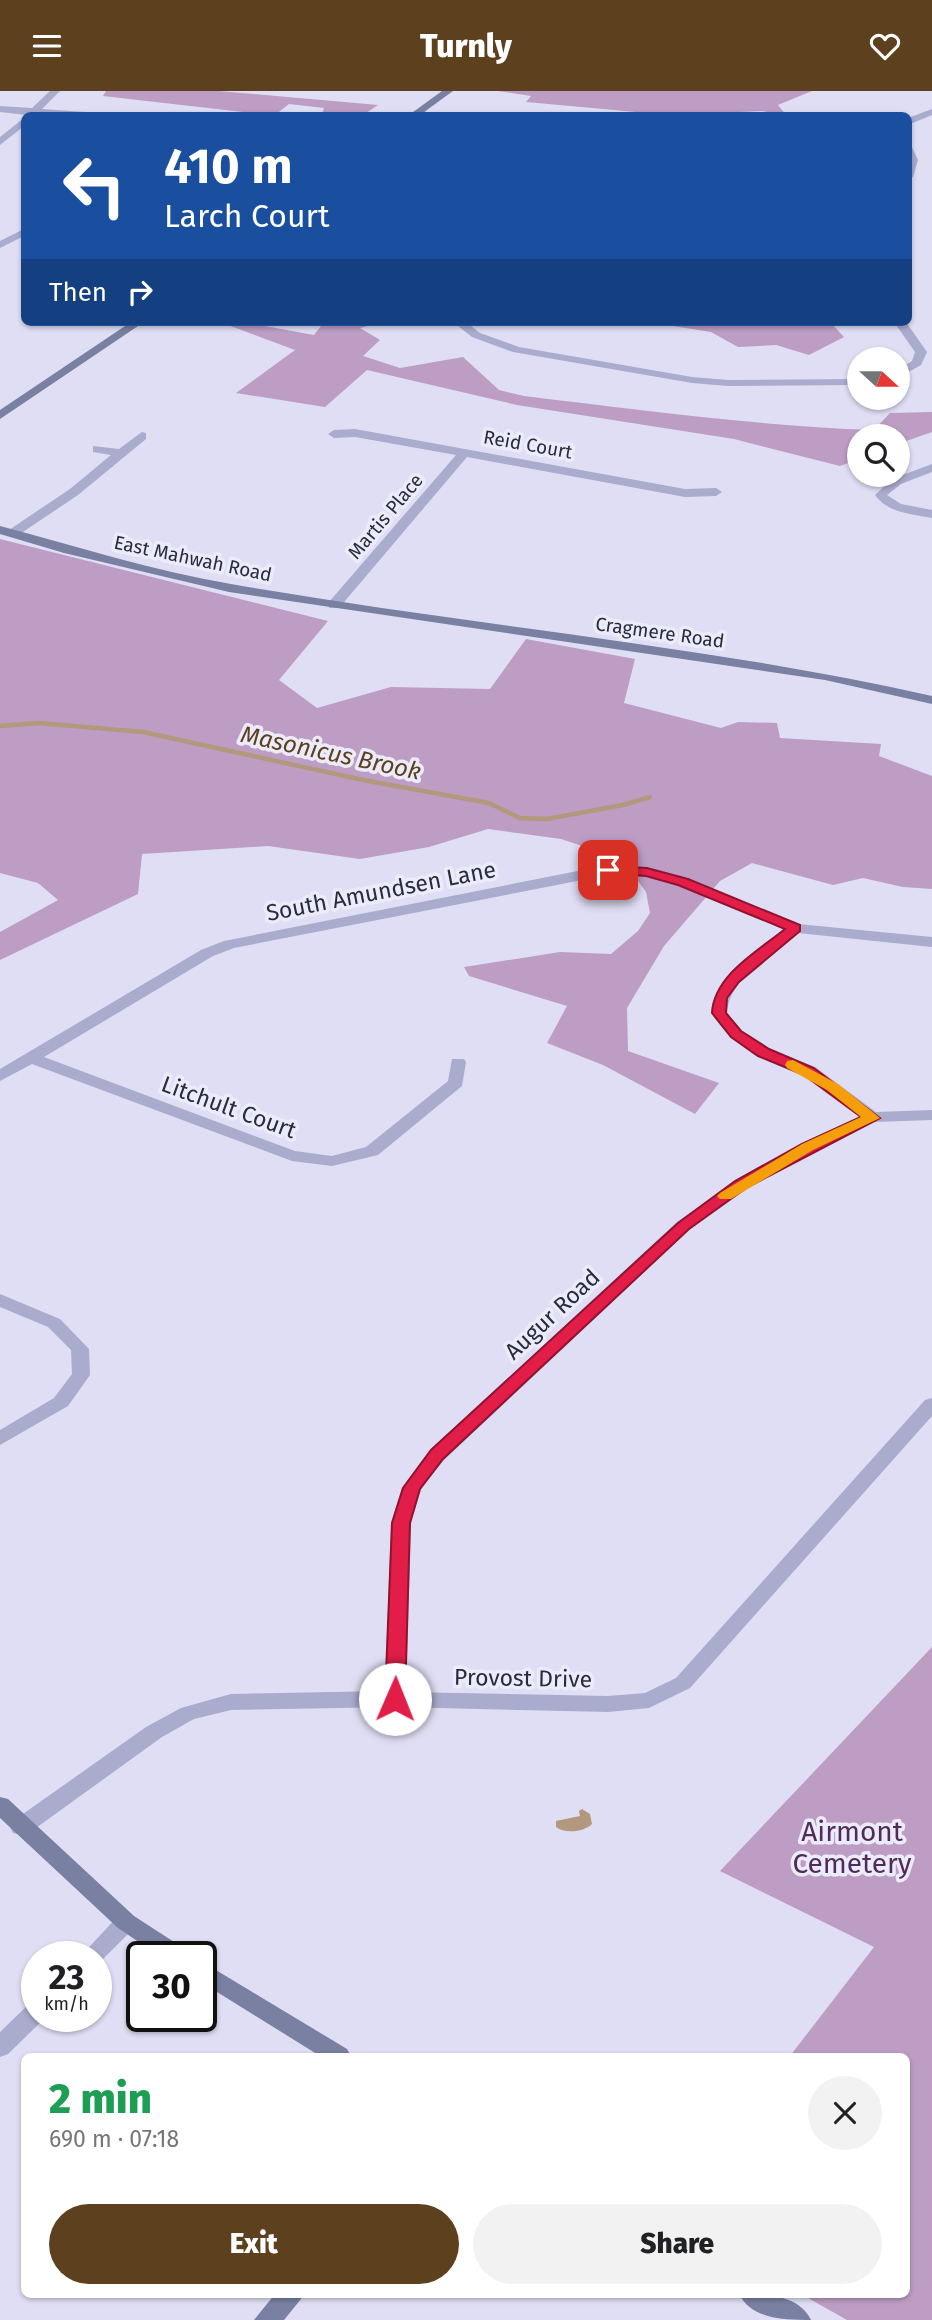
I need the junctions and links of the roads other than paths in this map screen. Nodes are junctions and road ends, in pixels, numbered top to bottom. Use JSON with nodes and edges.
{"nodes":[{"id":1,"x":55,"y":91,"type":"edge"},
{"id":2,"x":448,"y":91,"type":"edge"},
{"id":3,"x":0,"y":109,"type":"edge"},
{"id":4,"x":25,"y":112,"type":"edge"},
{"id":5,"x":34,"y":112,"type":"edge"},
{"id":6,"x":419,"y":112,"type":"edge"},
{"id":7,"x":932,"y":112,"type":"edge"},
{"id":8,"x":912,"y":120,"type":"edge"},
{"id":9,"x":21,"y":124,"type":"edge"},
{"id":10,"x":0,"y":142,"type":"edge"},
{"id":11,"x":21,"y":234,"type":"edge"},
{"id":12,"x":0,"y":245,"type":"edge"},
{"id":13,"x":132,"y":326,"type":"edge"},
{"id":14,"x":464,"y":326,"type":"edge"},
{"id":15,"x":903,"y":326,"type":"edge"},
{"id":16,"x":913,"y":367,"type":"junction"},
{"id":17,"x":910,"y":369,"type":"edge"},
{"id":18,"x":932,"y":372,"type":"edge"},
{"id":19,"x":847,"y":382,"type":"edge"},
{"id":20,"x":0,"y":415,"type":"edge"},
{"id":21,"x":334,"y":434,"type":"dead end"},
{"id":22,"x":142,"y":436,"type":"dead end"},
{"id":23,"x":97,"y":449,"type":"dead end"},
{"id":24,"x":465,"y":452,"type":"junction"},
{"id":25,"x":121,"y":453,"type":"junction"},
{"id":26,"x":932,"y":468,"type":"edge"},
{"id":27,"x":716,"y":492,"type":"dead end"},
{"id":28,"x":932,"y":515,"type":"edge"},
{"id":29,"x":6,"y":531,"type":"edge"},
{"id":30,"x":334,"y":605,"type":"junction"},
{"id":31,"x":380,"y":610,"type":"joint"},
{"id":32,"x":932,"y":700,"type":"edge"},
{"id":33,"x":795,"y":928,"type":"junction"},
{"id":34,"x":932,"y":942,"type":"edge"},
{"id":35,"x":31,"y":1058,"type":"junction"},
{"id":36,"x":458,"y":1062,"type":"dead end"},
{"id":37,"x":0,"y":1076,"type":"edge"},
{"id":38,"x":932,"y":1115,"type":"edge"},
{"id":39,"x":872,"y":1118,"type":"junction"},
{"id":40,"x":0,"y":1300,"type":"edge"},
{"id":41,"x":932,"y":1404,"type":"edge"},
{"id":42,"x":0,"y":1440,"type":"edge"},
{"id":43,"x":395,"y":1699,"type":"junction"},
{"id":44,"x":0,"y":1805,"type":"edge"},
{"id":45,"x":21,"y":1827,"type":"junction"},
{"id":46,"x":126,"y":1922,"type":"junction"},
{"id":47,"x":107,"y":1941,"type":"edge"},
{"id":48,"x":155,"y":1941,"type":"edge"},
{"id":49,"x":217,"y":1980,"type":"edge"},
{"id":50,"x":21,"y":2027,"type":"edge"},
{"id":51,"x":0,"y":2047,"type":"edge"},
{"id":52,"x":335,"y":2053,"type":"edge"},
{"id":53,"x":288,"y":2298,"type":"edge"},
{"id":54,"x":759,"y":2298,"type":"edge"},
{"id":55,"x":267,"y":2320,"type":"edge"},
{"id":56,"x":798,"y":2320,"type":"edge"}],
"edges":[{"from":1,"to":5,"type":"street"},
{"from":2,"to":6,"type":"street"},
{"from":3,"to":4,"type":"street"},
{"from":7,"to":8,"type":"street"},
{"from":9,"to":10,"type":"street"},
{"from":11,"to":12,"type":"street"},
{"from":13,"to":20,"type":"street"},
{"from":14,"to":19,"type":"street"},
{"from":15,"to":16,"type":"street"},
{"from":16,"to":17,"type":"street"},
{"from":16,"to":18,"type":"street"},
{"from":21,"to":24,"type":"street","name":"Reid Court"},
{"from":22,"to":25,"type":"street"},
{"from":23,"to":25,"type":"street"},
{"from":24,"to":27,"type":"street","name":"Reid Court"},
{"from":24,"to":30,"type":"street","name":"Martis Place"},
{"from":25,"to":29,"type":"street"},
{"from":26,"to":28,"type":"street"},
{"from":29,"to":30,"type":"street","name":"East Mahwah Road"},
{"from":30,"to":31,"type":"street","name":"East Mahwah Road"},
{"from":31,"to":32,"type":"street","name":"Cragmere Road"},
{"from":33,"to":34,"type":"street","name":"South Amundsen Lane"},
{"from":33,"to":35,"type":"street","name":"South Amundsen Lane"},
{"from":33,"to":39,"type":"street"},
{"from":35,"to":36,"type":"street","name":"Litchult Court"},
{"from":35,"to":37,"type":"street","name":"South Amundsen Lane"},
{"from":38,"to":39,"type":"street","name":"Augur Road"},
{"from":39,"to":43,"type":"street","name":"Augur Road"},
{"from":40,"to":42,"type":"street"},
{"from":41,"to":43,"type":"street","name":"Provost Drive"},
{"from":43,"to":45,"type":"street","name":"Provost Drive"},
{"from":44,"to":45,"type":"street"},
{"from":45,"to":46,"type":"street"},
{"from":46,"to":47,"type":"street"},
{"from":46,"to":48,"type":"street"},
{"from":49,"to":52,"type":"street"},
{"from":50,"to":51,"type":"street"},
{"from":53,"to":55,"type":"street"},
{"from":54,"to":56,"type":"street"}]}
